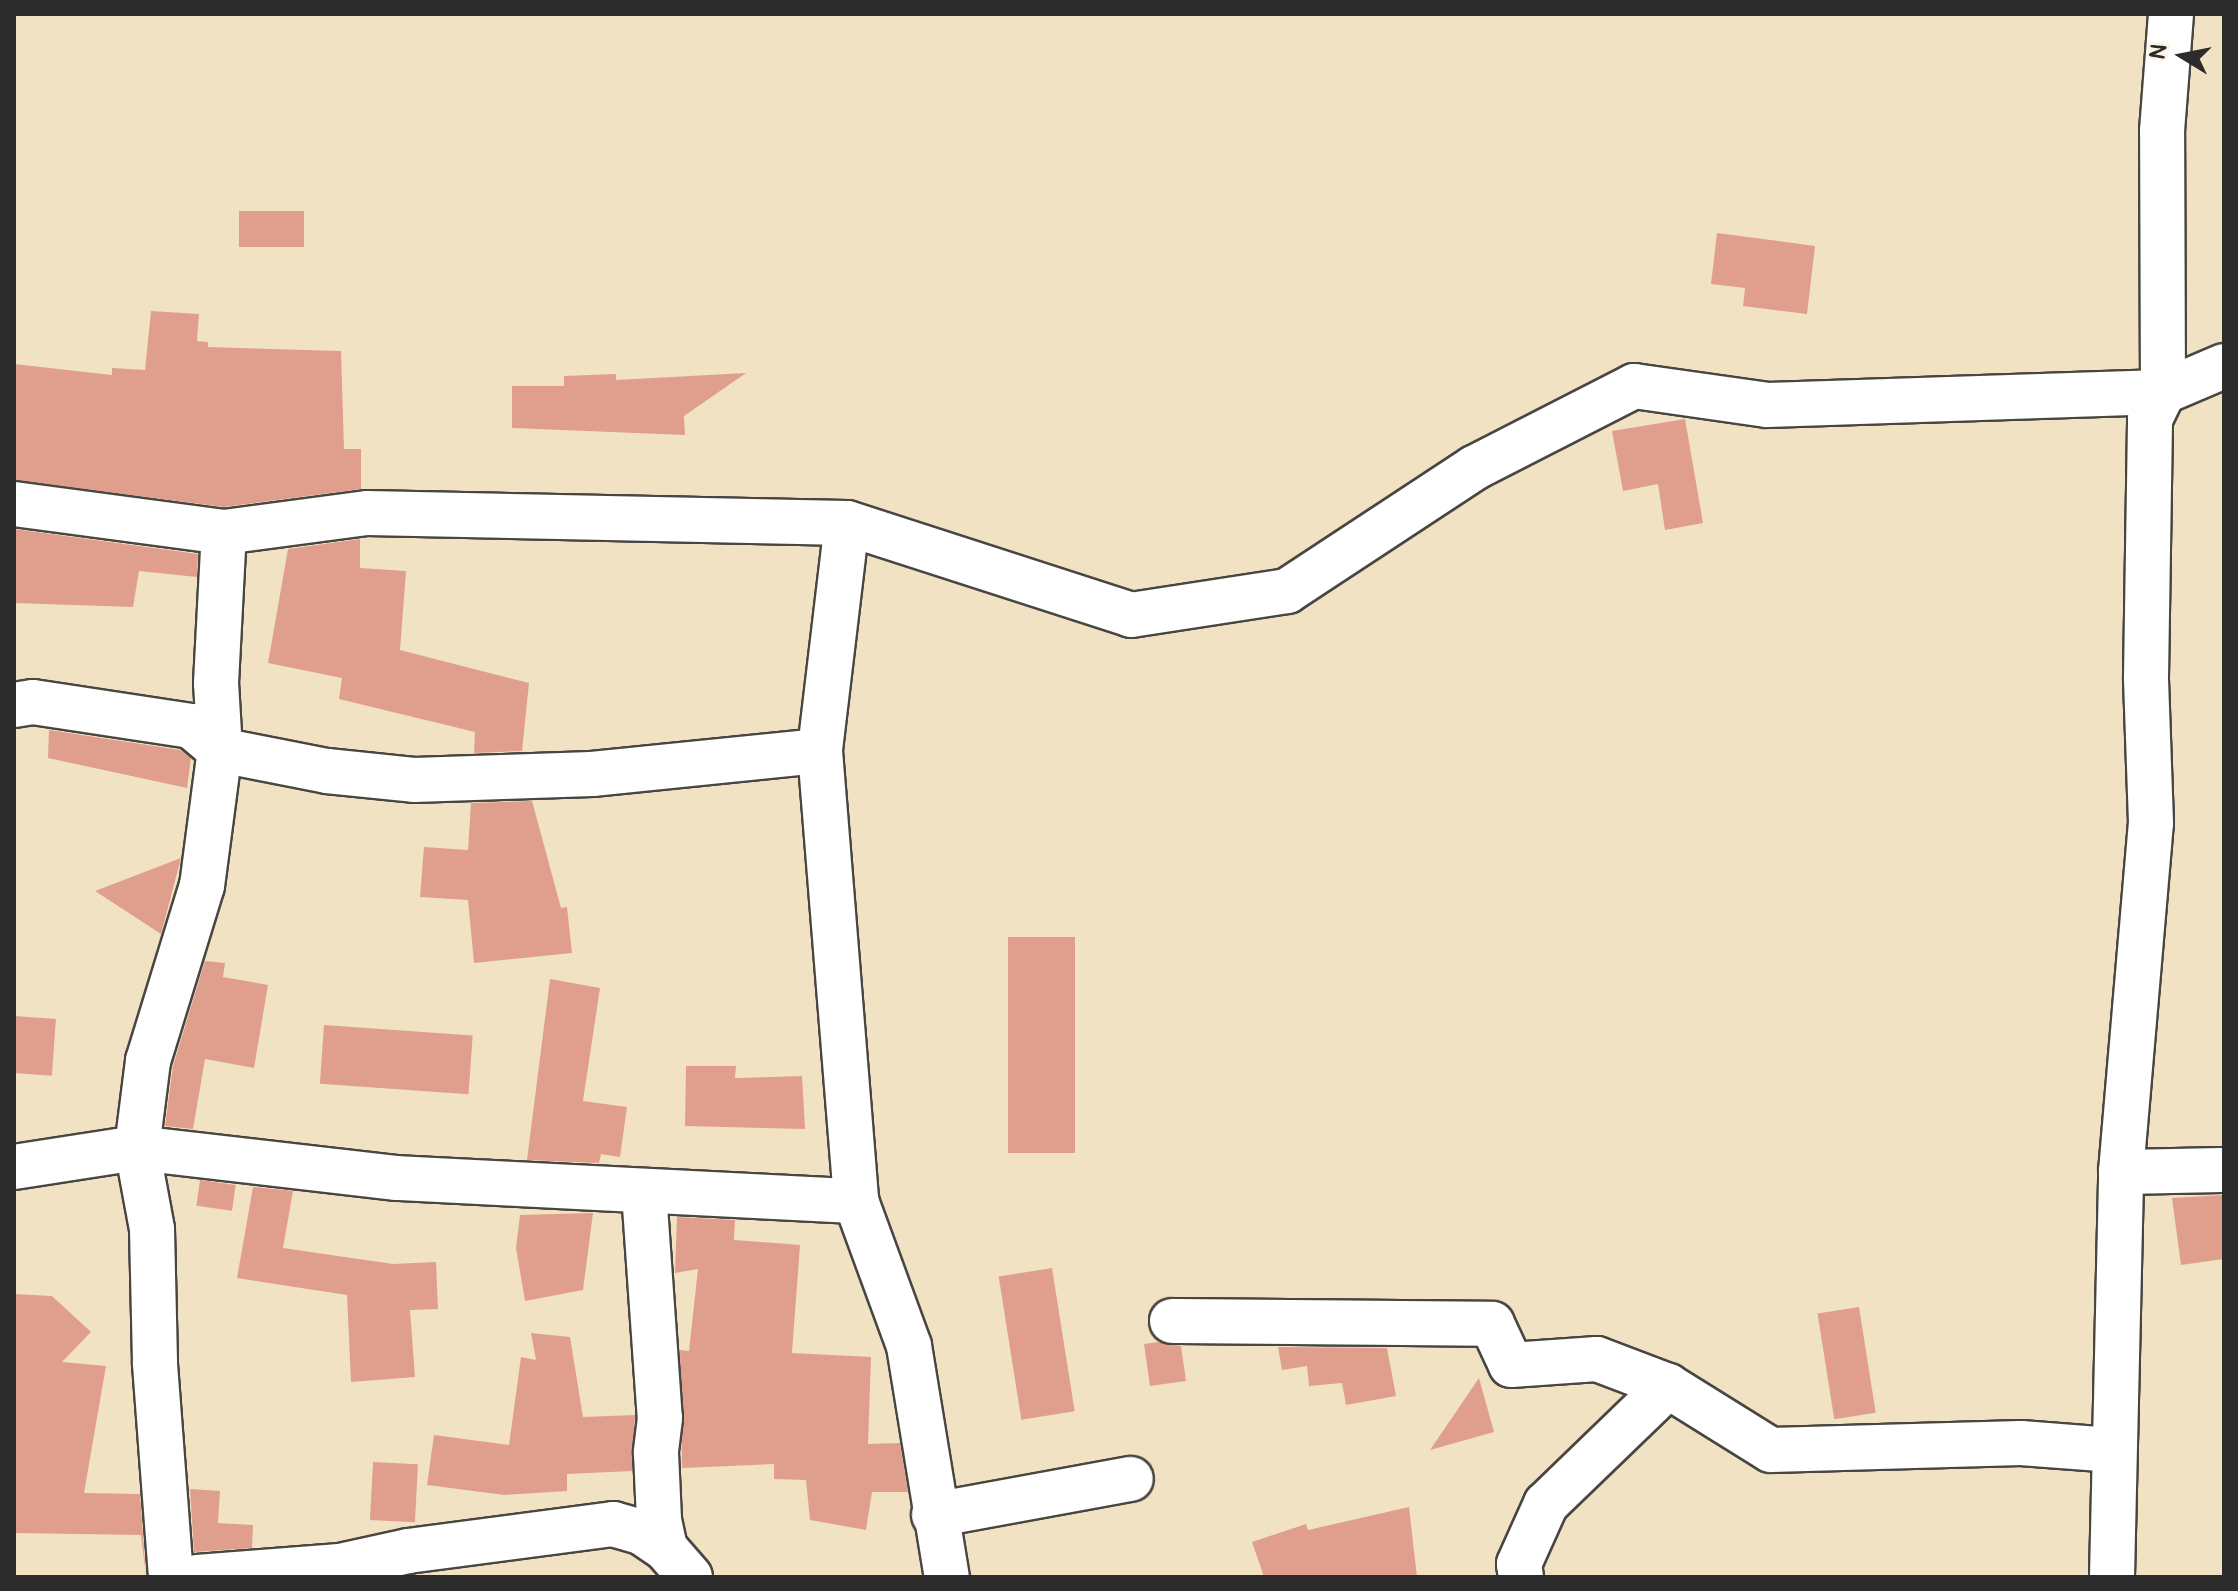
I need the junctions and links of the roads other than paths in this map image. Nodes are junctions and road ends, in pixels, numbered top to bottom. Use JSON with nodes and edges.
{"nodes":[{"id":1,"x":2171,"y":14,"type":"edge"},
{"id":2,"x":2224,"y":366,"type":"edge"},
{"id":3,"x":2163,"y":392,"type":"junction"},
{"id":4,"x":14,"y":504,"type":"edge"},
{"id":5,"x":847,"y":523,"type":"junction"},
{"id":6,"x":224,"y":532,"type":"junction"},
{"id":7,"x":14,"y":705,"type":"edge"},
{"id":8,"x":220,"y":750,"type":"junction"},
{"id":9,"x":820,"y":751,"type":"junction"},
{"id":10,"x":137,"y":1148,"type":"junction"},
{"id":11,"x":14,"y":1167,"type":"edge"},
{"id":12,"x":2224,"y":1170,"type":"edge"},
{"id":13,"x":2121,"y":1172,"type":"junction"},
{"id":14,"x":644,"y":1192,"type":"junction"},
{"id":15,"x":856,"y":1201,"type":"junction"},
{"id":16,"x":1172,"y":1321,"type":"dead end"},
{"id":17,"x":1668,"y":1386,"type":"junction"},
{"id":18,"x":2111,"y":1450,"type":"junction"},
{"id":19,"x":1131,"y":1479,"type":"dead end"},
{"id":20,"x":934,"y":1515,"type":"junction"},
{"id":21,"x":678,"y":1562,"type":"edge"},
{"id":22,"x":171,"y":1577,"type":"edge"},
{"id":23,"x":197,"y":1577,"type":"edge"},
{"id":24,"x":947,"y":1577,"type":"edge"},
{"id":25,"x":1521,"y":1577,"type":"edge"},
{"id":26,"x":2112,"y":1577,"type":"edge"}],
"edges":[{"from":1,"to":3,"type":"street"},
{"from":2,"to":3,"type":"street"},
{"from":3,"to":5,"type":"street"},
{"from":3,"to":13,"type":"street"},
{"from":4,"to":6,"type":"street"},
{"from":5,"to":6,"type":"street"},
{"from":5,"to":9,"type":"street"},
{"from":6,"to":8,"type":"street"},
{"from":7,"to":8,"type":"street"},
{"from":8,"to":9,"type":"street"},
{"from":8,"to":10,"type":"street"},
{"from":9,"to":15,"type":"street"},
{"from":10,"to":11,"type":"street"},
{"from":10,"to":14,"type":"street"},
{"from":10,"to":22,"type":"street"},
{"from":12,"to":13,"type":"street"},
{"from":13,"to":18,"type":"street"},
{"from":14,"to":15,"type":"street"},
{"from":14,"to":21,"type":"street"},
{"from":15,"to":20,"type":"street"},
{"from":16,"to":17,"type":"street"},
{"from":17,"to":18,"type":"street"},
{"from":17,"to":25,"type":"street"},
{"from":18,"to":26,"type":"street"},
{"from":19,"to":20,"type":"street"},
{"from":20,"to":24,"type":"street"},
{"from":21,"to":23,"type":"street"}]}
